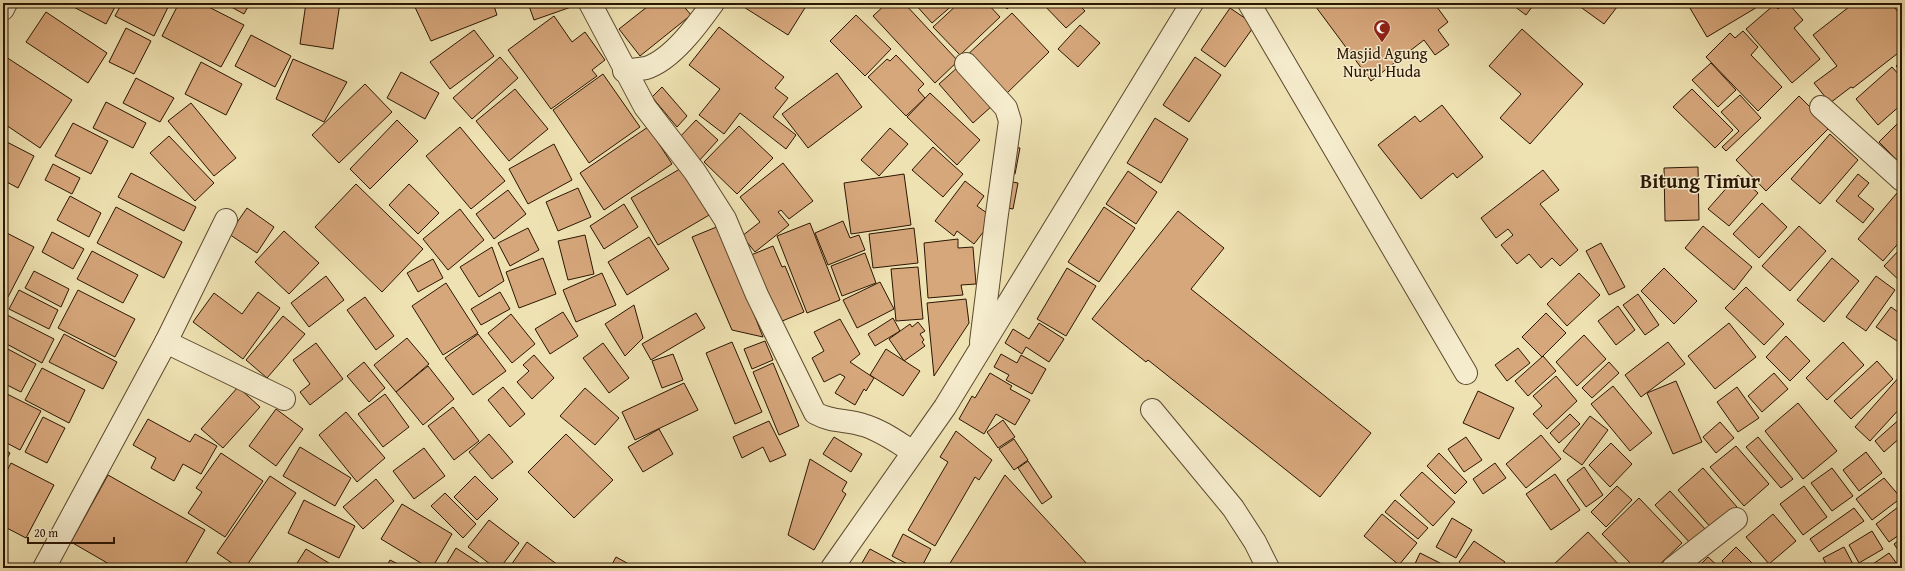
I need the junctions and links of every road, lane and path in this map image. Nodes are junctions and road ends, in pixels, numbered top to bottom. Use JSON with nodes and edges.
{"nodes":[{"id":1,"x":6,"y":3,"type":"edge"},
{"id":2,"x":590,"y":3,"type":"edge"},
{"id":3,"x":713,"y":3,"type":"edge"},
{"id":4,"x":1192,"y":3,"type":"edge"},
{"id":5,"x":1249,"y":3,"type":"edge"},
{"id":6,"x":3,"y":9,"type":"edge"},
{"id":7,"x":966,"y":64,"type":"dead end"},
{"id":8,"x":624,"y":71,"type":"junction"},
{"id":9,"x":1821,"y":107,"type":"dead end"},
{"id":10,"x":1902,"y":180,"type":"edge"},
{"id":11,"x":226,"y":220,"type":"dead end"},
{"id":12,"x":166,"y":342,"type":"junction"},
{"id":13,"x":980,"y":350,"type":"junction"},
{"id":14,"x":1466,"y":373,"type":"dead end"},
{"id":15,"x":284,"y":399,"type":"dead end"},
{"id":16,"x":1152,"y":410,"type":"dead end"},
{"id":17,"x":913,"y":452,"type":"junction"},
{"id":18,"x":1736,"y":519,"type":"dead end"},
{"id":19,"x":44,"y":568,"type":"edge"},
{"id":20,"x":832,"y":568,"type":"edge"},
{"id":21,"x":1268,"y":568,"type":"edge"},
{"id":22,"x":1673,"y":568,"type":"edge"}],
"edges":[{"from":1,"to":6,"type":"street"},
{"from":2,"to":8,"type":"street"},
{"from":3,"to":8,"type":"street"},
{"from":4,"to":13,"type":"street"},
{"from":5,"to":14,"type":"street"},
{"from":7,"to":13,"type":"street"},
{"from":8,"to":17,"type":"street"},
{"from":9,"to":10,"type":"street"},
{"from":11,"to":12,"type":"street"},
{"from":12,"to":15,"type":"street"},
{"from":12,"to":19,"type":"street"},
{"from":13,"to":17,"type":"street"},
{"from":16,"to":21,"type":"street"},
{"from":17,"to":20,"type":"street"},
{"from":18,"to":22,"type":"street"}]}
